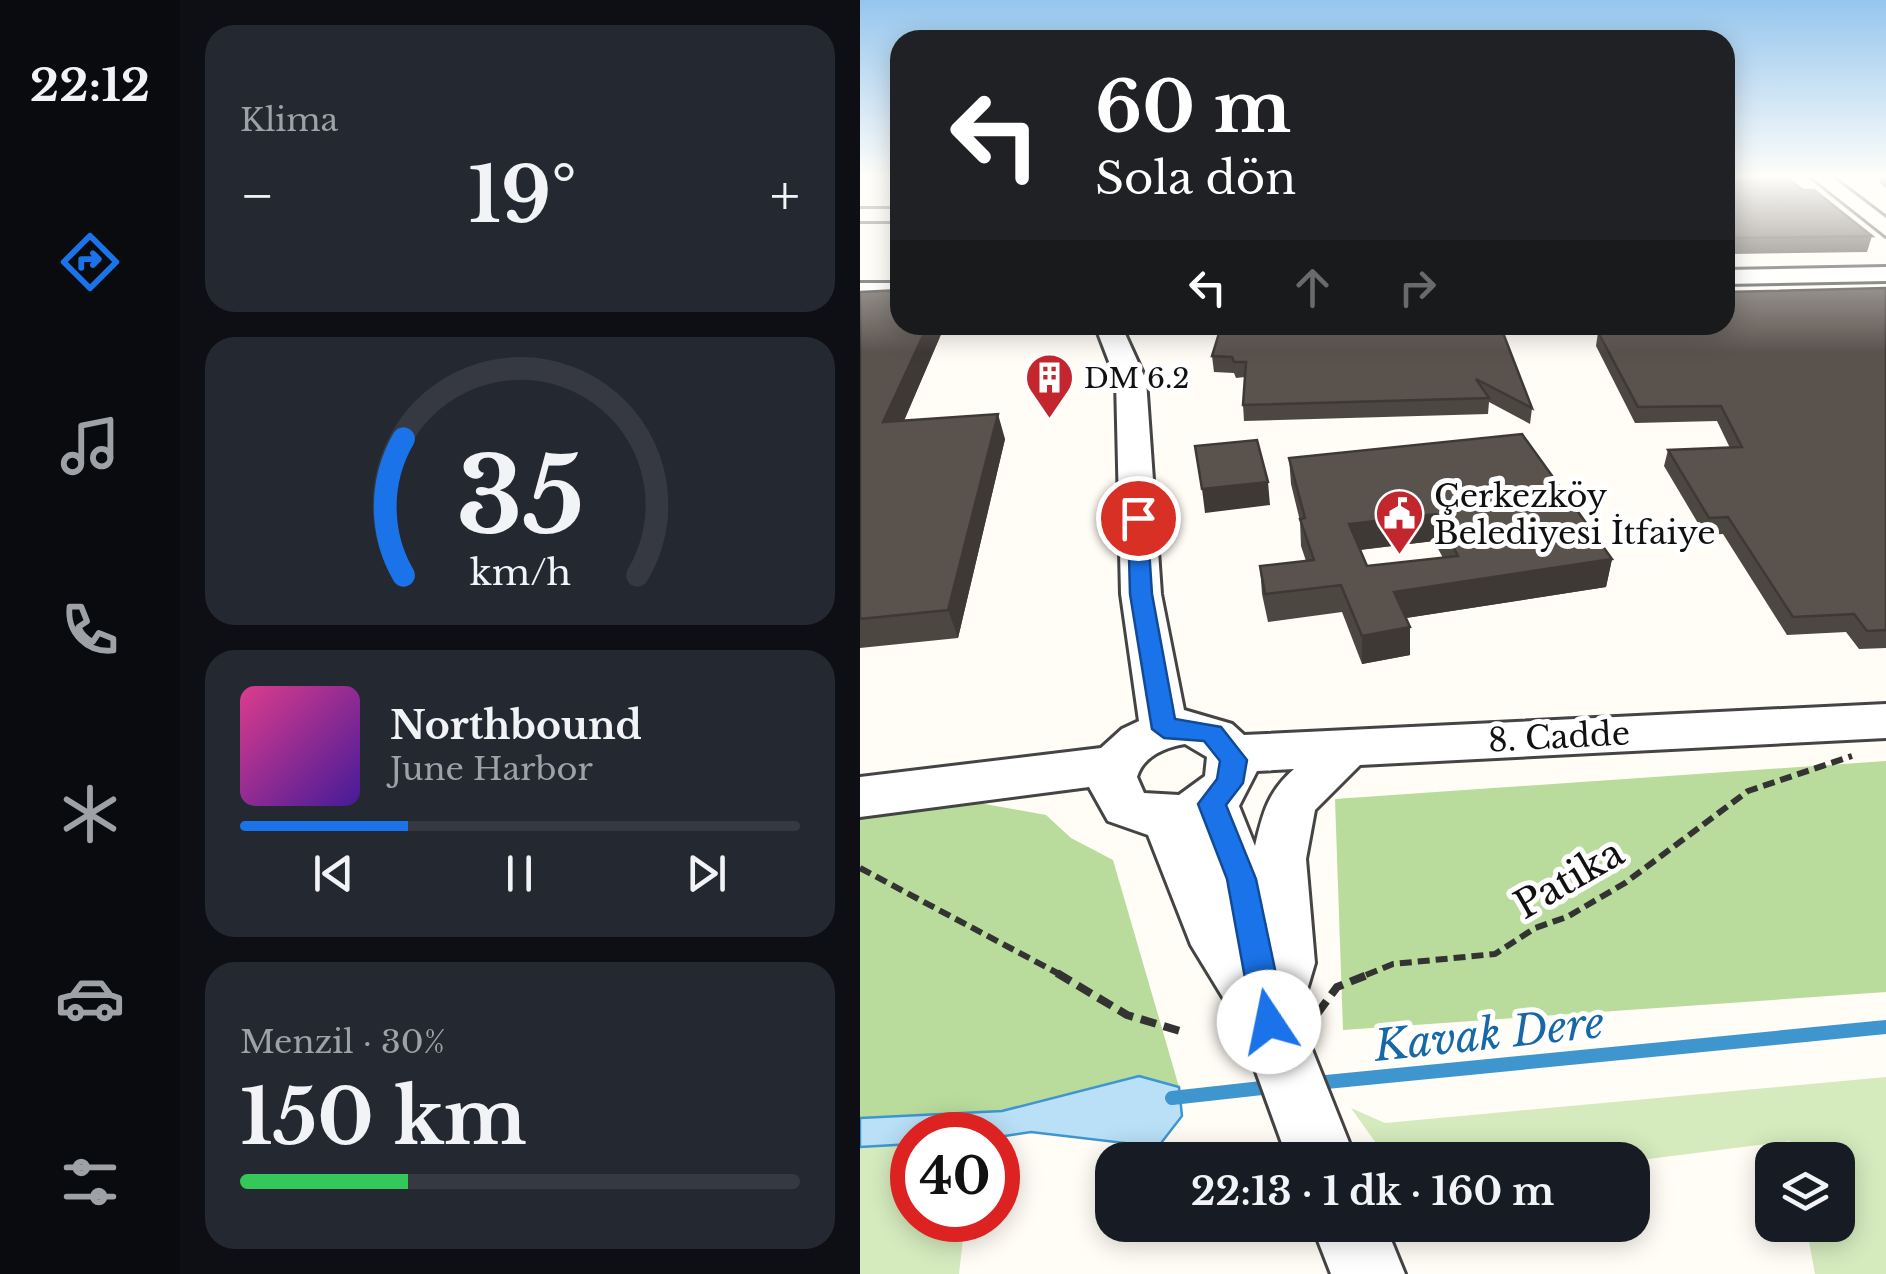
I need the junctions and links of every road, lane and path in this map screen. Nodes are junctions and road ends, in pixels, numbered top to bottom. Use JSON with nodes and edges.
{"nodes":[{"id":1,"x":1886,"y":274,"type":"edge"},
{"id":2,"x":1735,"y":277,"type":"edge"},
{"id":3,"x":890,"y":290,"type":"edge"},
{"id":4,"x":860,"y":291,"type":"edge"},
{"id":5,"x":1112,"y":335,"type":"edge"},
{"id":6,"x":1164,"y":729,"type":"junction"},
{"id":7,"x":1871,"y":738,"type":"edge"},
{"id":8,"x":1349,"y":747,"type":"junction"},
{"id":9,"x":1116,"y":765,"type":"junction"},
{"id":10,"x":1204,"y":792,"type":"junction"},
{"id":11,"x":860,"y":797,"type":"edge"},
{"id":12,"x":860,"y":868,"type":"edge"},
{"id":13,"x":1290,"y":1023,"type":"junction"},
{"id":14,"x":1180,"y":1031,"type":"dead end"},
{"id":15,"x":1314,"y":1141,"type":"edge"},
{"id":16,"x":1355,"y":1242,"type":"edge"},
{"id":17,"x":1368,"y":1274,"type":"edge"}],
"edges":[{"from":1,"to":2,"type":"street"},
{"from":3,"to":4,"type":"street"},
{"from":5,"to":6,"type":"street"},
{"from":6,"to":9,"type":"street"},
{"from":6,"to":10,"type":"street"},
{"from":7,"to":8,"type":"street","name":"8. Cadde"},
{"from":7,"to":13,"type":"path","name":"Patika"},
{"from":8,"to":10,"type":"street","name":"8. Cadde"},
{"from":8,"to":13,"type":"street"},
{"from":9,"to":10,"type":"street"},
{"from":9,"to":11,"type":"street"},
{"from":10,"to":13,"type":"street"},
{"from":12,"to":14,"type":"path"},
{"from":13,"to":15,"type":"street"},
{"from":16,"to":17,"type":"street"}]}
